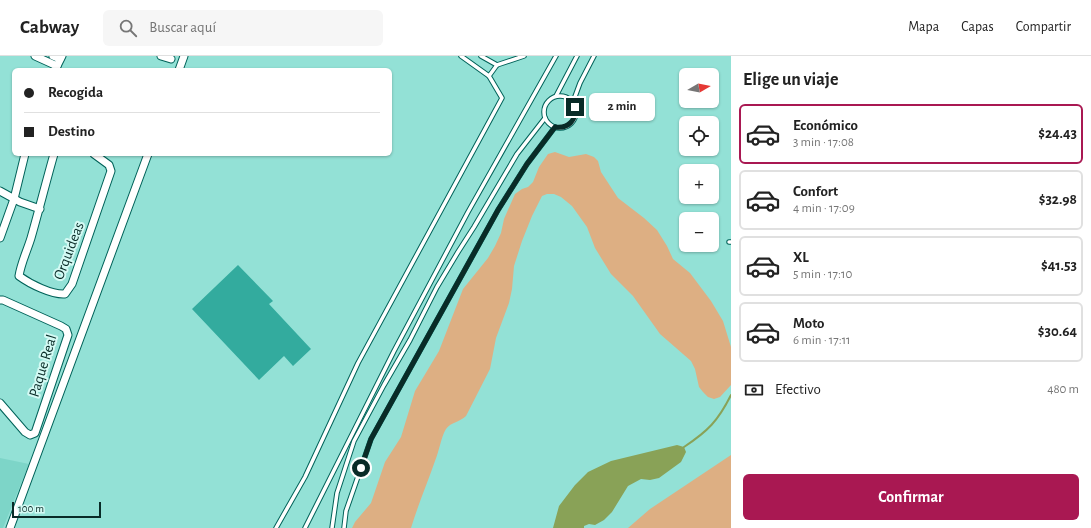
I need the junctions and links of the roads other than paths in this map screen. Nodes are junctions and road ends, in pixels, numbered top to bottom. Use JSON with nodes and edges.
{"nodes":[{"id":1,"x":35,"y":56,"type":"edge"},
{"id":2,"x":53,"y":56,"type":"edge"},
{"id":3,"x":161,"y":56,"type":"edge"},
{"id":4,"x":184,"y":56,"type":"edge"},
{"id":5,"x":461,"y":56,"type":"edge"},
{"id":6,"x":481,"y":56,"type":"edge"},
{"id":7,"x":524,"y":56,"type":"edge"},
{"id":8,"x":556,"y":56,"type":"edge"},
{"id":9,"x":577,"y":56,"type":"edge"},
{"id":10,"x":594,"y":56,"type":"edge"},
{"id":11,"x":171,"y":59,"type":"dead end"},
{"id":12,"x":58,"y":63,"type":"edge"},
{"id":13,"x":497,"y":65,"type":"junction"},
{"id":14,"x":180,"y":68,"type":"edge"},
{"id":15,"x":489,"y":76,"type":"junction"},
{"id":16,"x":556,"y":96,"type":"junction"},
{"id":17,"x":573,"y":102,"type":"junction"},
{"id":18,"x":545,"y":118,"type":"junction"},
{"id":19,"x":555,"y":127,"type":"junction"},
{"id":20,"x":24,"y":156,"type":"edge"},
{"id":21,"x":53,"y":156,"type":"edge"},
{"id":22,"x":97,"y":156,"type":"edge"},
{"id":23,"x":147,"y":156,"type":"edge"},
{"id":24,"x":0,"y":191,"type":"edge"},
{"id":25,"x":16,"y":200,"type":"junction"},
{"id":26,"x":40,"y":208,"type":"junction"},
{"id":27,"x":0,"y":238,"type":"edge"},
{"id":28,"x":0,"y":300,"type":"edge"},
{"id":29,"x":0,"y":403,"type":"edge"},
{"id":30,"x":10,"y":528,"type":"edge"},
{"id":31,"x":276,"y":528,"type":"edge"},
{"id":32,"x":305,"y":528,"type":"edge"},
{"id":33,"x":332,"y":528,"type":"edge"},
{"id":34,"x":344,"y":528,"type":"edge"}],
"edges":[{"from":1,"to":12,"type":"street"},
{"from":2,"to":12,"type":"street"},
{"from":3,"to":11,"type":"street"},
{"from":4,"to":14,"type":"street"},
{"from":5,"to":15,"type":"lane"},
{"from":6,"to":13,"type":"lane"},
{"from":7,"to":13,"type":"lane"},
{"from":8,"to":32,"type":"lane"},
{"from":9,"to":16,"type":"lane"},
{"from":10,"to":17,"type":"lane"},
{"from":13,"to":15,"type":"lane"},
{"from":15,"to":31,"type":"lane"},
{"from":16,"to":17,"type":"lane"},
{"from":16,"to":18,"type":"lane"},
{"from":17,"to":19,"type":"lane"},
{"from":18,"to":19,"type":"lane"},
{"from":18,"to":33,"type":"lane"},
{"from":19,"to":34,"type":"lane"},
{"from":20,"to":25,"type":"street"},
{"from":21,"to":26,"type":"street","name":"Orquideas"},
{"from":22,"to":26,"type":"street","name":"Orquideas"},
{"from":23,"to":30,"type":"street"},
{"from":24,"to":25,"type":"street"},
{"from":25,"to":26,"type":"street"},
{"from":25,"to":27,"type":"street"},
{"from":28,"to":29,"type":"street","name":"Paque Real"}]}
